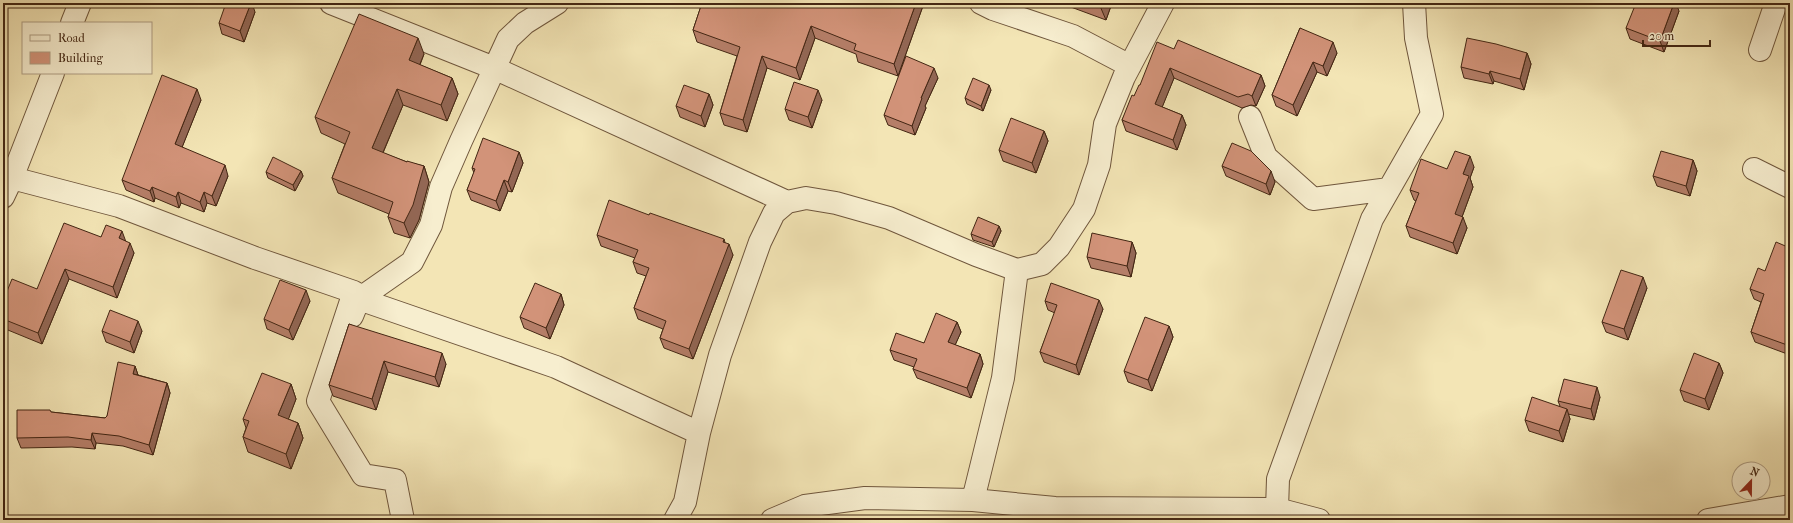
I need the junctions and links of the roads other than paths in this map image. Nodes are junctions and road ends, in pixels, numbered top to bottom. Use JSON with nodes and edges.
{"nodes":[{"id":1,"x":80,"y":3,"type":"edge"},
{"id":2,"x":331,"y":3,"type":"edge"},
{"id":3,"x":557,"y":3,"type":"edge"},
{"id":4,"x":981,"y":3,"type":"edge"},
{"id":5,"x":1163,"y":3,"type":"edge"},
{"id":6,"x":1414,"y":3,"type":"edge"},
{"id":7,"x":1776,"y":3,"type":"edge"},
{"id":8,"x":72,"y":22,"type":"edge"},
{"id":9,"x":1760,"y":50,"type":"dead end"},
{"id":10,"x":1130,"y":66,"type":"junction"},
{"id":11,"x":494,"y":68,"type":"junction"},
{"id":12,"x":52,"y":74,"type":"edge"},
{"id":13,"x":1250,"y":117,"type":"dead end"},
{"id":14,"x":1754,"y":169,"type":"dead end"},
{"id":15,"x":12,"y":178,"type":"junction"},
{"id":16,"x":1790,"y":187,"type":"edge"},
{"id":17,"x":1389,"y":189,"type":"junction"},
{"id":18,"x":3,"y":197,"type":"edge"},
{"id":19,"x":787,"y":202,"type":"junction"},
{"id":20,"x":1016,"y":270,"type":"junction"},
{"id":21,"x":359,"y":299,"type":"junction"},
{"id":22,"x":318,"y":401,"type":"junction"},
{"id":23,"x":699,"y":433,"type":"junction"},
{"id":24,"x":973,"y":500,"type":"junction"},
{"id":25,"x":1790,"y":506,"type":"edge"},
{"id":26,"x":1276,"y":509,"type":"junction"},
{"id":27,"x":1054,"y":514,"type":"edge"},
{"id":28,"x":404,"y":520,"type":"edge"},
{"id":29,"x":675,"y":520,"type":"edge"},
{"id":30,"x":772,"y":520,"type":"edge"},
{"id":31,"x":1318,"y":520,"type":"edge"},
{"id":32,"x":1708,"y":520,"type":"edge"}],
"edges":[{"from":1,"to":8,"type":"street"},
{"from":2,"to":11,"type":"street"},
{"from":3,"to":11,"type":"street"},
{"from":4,"to":10,"type":"street"},
{"from":5,"to":10,"type":"street"},
{"from":6,"to":17,"type":"street"},
{"from":7,"to":9,"type":"street"},
{"from":10,"to":20,"type":"street"},
{"from":11,"to":19,"type":"street"},
{"from":11,"to":21,"type":"street"},
{"from":12,"to":15,"type":"street"},
{"from":13,"to":17,"type":"street"},
{"from":14,"to":16,"type":"street"},
{"from":15,"to":18,"type":"street"},
{"from":15,"to":22,"type":"street"},
{"from":17,"to":26,"type":"street"},
{"from":19,"to":20,"type":"street"},
{"from":19,"to":23,"type":"street"},
{"from":20,"to":24,"type":"street"},
{"from":21,"to":22,"type":"street"},
{"from":21,"to":23,"type":"street"},
{"from":22,"to":28,"type":"street"},
{"from":23,"to":29,"type":"street"},
{"from":24,"to":27,"type":"street"},
{"from":24,"to":30,"type":"street"},
{"from":25,"to":32,"type":"street"},
{"from":26,"to":27,"type":"street"},
{"from":26,"to":31,"type":"street"}]}
